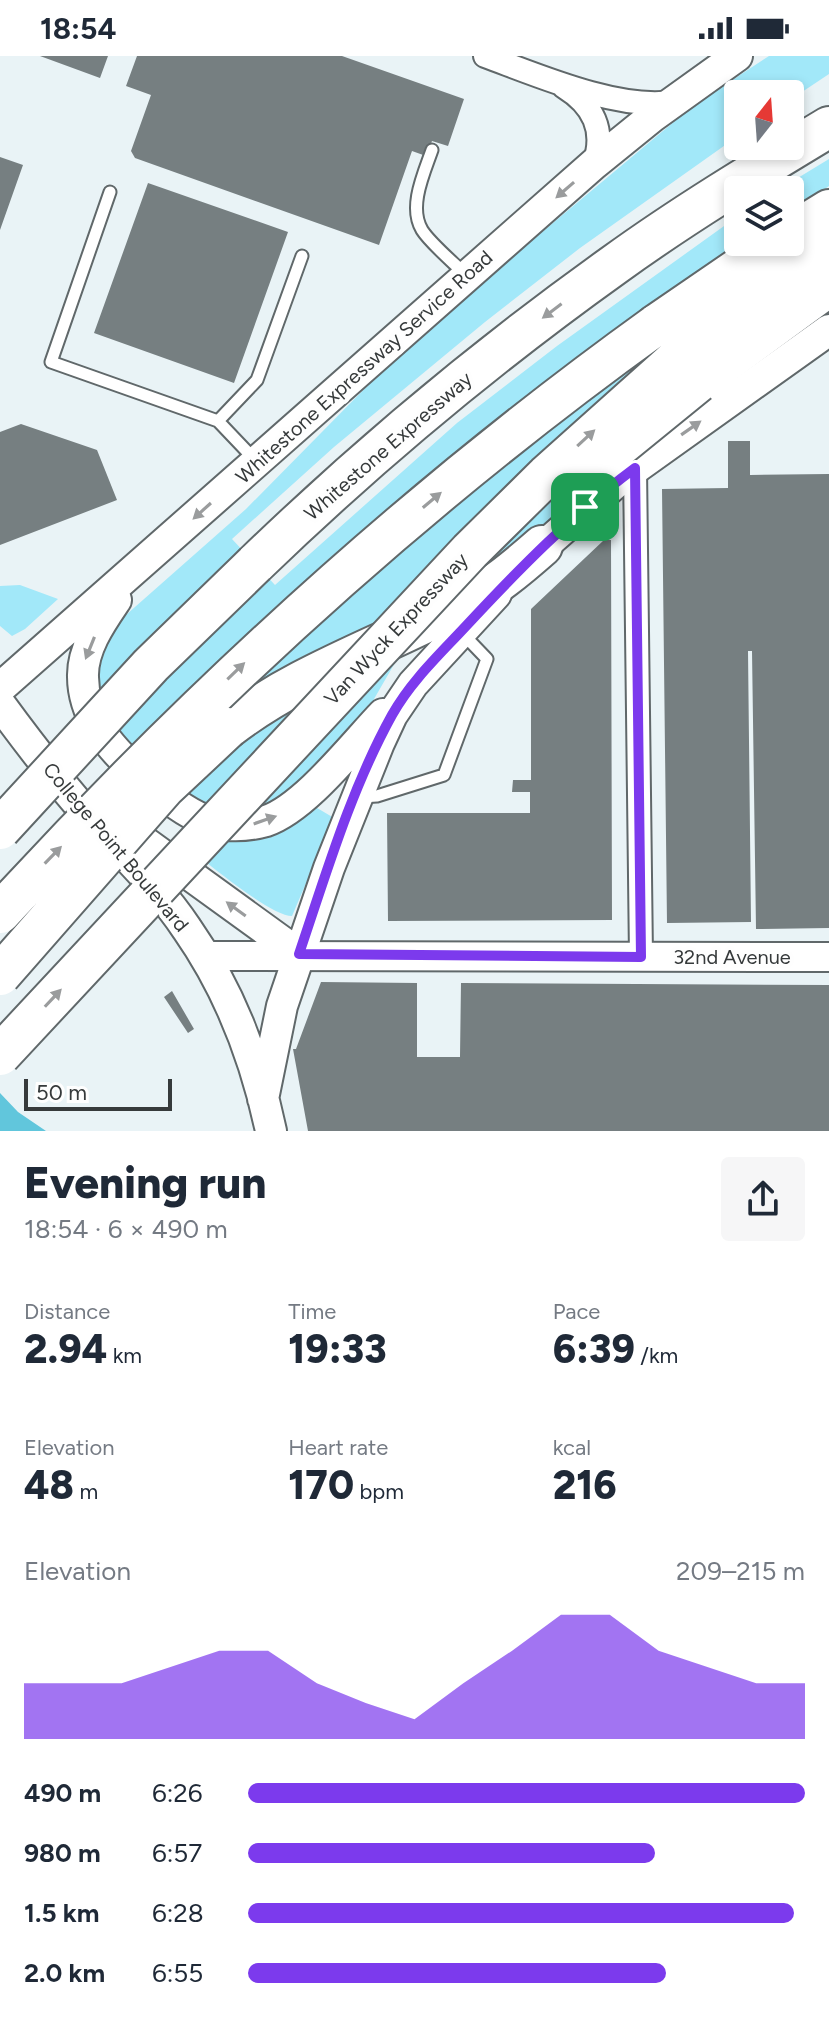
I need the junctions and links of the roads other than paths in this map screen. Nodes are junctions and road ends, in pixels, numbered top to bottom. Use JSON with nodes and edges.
{"nodes":[{"id":1,"x":485,"y":56,"type":"edge"},
{"id":2,"x":737,"y":56,"type":"edge"},
{"id":3,"x":549,"y":79,"type":"junction"},
{"id":4,"x":672,"y":102,"type":"junction"},
{"id":5,"x":829,"y":104,"type":"edge"},
{"id":6,"x":804,"y":123,"type":"edge"},
{"id":7,"x":829,"y":127,"type":"edge"},
{"id":8,"x":432,"y":150,"type":"dead end"},
{"id":9,"x":754,"y":160,"type":"edge"},
{"id":10,"x":594,"y":164,"type":"junction"},
{"id":11,"x":110,"y":192,"type":"dead end"},
{"id":12,"x":829,"y":210,"type":"edge"},
{"id":13,"x":804,"y":225,"type":"edge"},
{"id":14,"x":829,"y":242,"type":"edge"},
{"id":15,"x":302,"y":256,"type":"dead end"},
{"id":16,"x":757,"y":256,"type":"edge"},
{"id":17,"x":614,"y":264,"type":"junction"},
{"id":18,"x":466,"y":275,"type":"junction"},
{"id":19,"x":829,"y":286,"type":"edge"},
{"id":20,"x":829,"y":330,"type":"edge"},
{"id":21,"x":688,"y":370,"type":"junction"},
{"id":22,"x":218,"y":421,"type":"junction"},
{"id":23,"x":257,"y":462,"type":"junction"},
{"id":24,"x":635,"y":468,"type":"junction"},
{"id":25,"x":542,"y":546,"type":"junction"},
{"id":26,"x":147,"y":560,"type":"junction"},
{"id":27,"x":460,"y":632,"type":"junction"},
{"id":28,"x":427,"y":667,"type":"junction"},
{"id":29,"x":0,"y":688,"type":"edge"},
{"id":30,"x":0,"y":704,"type":"edge"},
{"id":31,"x":58,"y":779,"type":"junction"},
{"id":32,"x":356,"y":797,"type":"junction"},
{"id":33,"x":0,"y":829,"type":"edge"},
{"id":34,"x":0,"y":913,"type":"edge"},
{"id":35,"x":299,"y":954,"type":"junction"},
{"id":36,"x":204,"y":956,"type":"junction"},
{"id":37,"x":641,"y":957,"type":"junction"},
{"id":38,"x":829,"y":957,"type":"edge"},
{"id":39,"x":0,"y":975,"type":"edge"},
{"id":40,"x":0,"y":1055,"type":"edge"},
{"id":41,"x":263,"y":1099,"type":"junction"},
{"id":42,"x":271,"y":1131,"type":"edge"}],
"edges":[{"from":1,"to":3,"type":"street"},
{"from":2,"to":4,"type":"main road","name":"Whitestone Expressway Service Road"},
{"from":3,"to":4,"type":"street"},
{"from":3,"to":10,"type":"street"},
{"from":4,"to":10,"type":"main road","name":"Whitestone Expressway Service Road"},
{"from":5,"to":6,"type":"highway"},
{"from":7,"to":17,"type":"highway","name":"Whitestone Expressway"},
{"from":8,"to":18,"type":"lane"},
{"from":9,"to":17,"type":"highway"},
{"from":10,"to":18,"type":"main road","name":"Whitestone Expressway Service Road","one_way":true},
{"from":11,"to":22,"type":"lane"},
{"from":12,"to":13,"type":"highway"},
{"from":14,"to":21,"type":"highway"},
{"from":15,"to":22,"type":"lane"},
{"from":34,"to":16,"type":"highway","one_way":true,"bridge":true},
{"from":17,"to":33,"type":"highway","name":"Whitestone Expressway","one_way":true,"bridge":true},
{"from":18,"to":23,"type":"main road","name":"Whitestone Expressway Service Road"},
{"from":19,"to":21,"type":"highway"},
{"from":24,"to":20,"type":"main road","one_way":true},
{"from":40,"to":21,"type":"highway","one_way":true,"bridge":true},
{"from":22,"to":23,"type":"lane"},
{"from":23,"to":26,"type":"main road","name":"Whitestone Expressway Service Road","one_way":true},
{"from":24,"to":25,"type":"main road"},
{"from":24,"to":37,"type":"street"},
{"from":25,"to":27,"type":"main road"},
{"from":25,"to":39,"type":"highway","bridge":true},
{"from":26,"to":28,"type":"main road","one_way":true},
{"from":26,"to":29,"type":"main road","name":"Whitestone Expressway Service Road"},
{"from":27,"to":28,"type":"main road"},
{"from":27,"to":32,"type":"lane"},
{"from":28,"to":32,"type":"main road"},
{"from":30,"to":31,"type":"main road","name":"College Point Boulevard"},
{"from":35,"to":31,"type":"main road","one_way":true},
{"from":31,"to":36,"type":"main road","name":"College Point Boulevard"},
{"from":32,"to":35,"type":"main road"},
{"from":35,"to":36,"type":"street","name":"32nd Avenue"},
{"from":35,"to":37,"type":"street","name":"32nd Avenue"},
{"from":35,"to":41,"type":"main road"},
{"from":36,"to":41,"type":"main road","name":"College Point Boulevard"},
{"from":37,"to":38,"type":"street","name":"32nd Avenue"},
{"from":41,"to":42,"type":"main road","name":"College Point Boulevard"}]}
